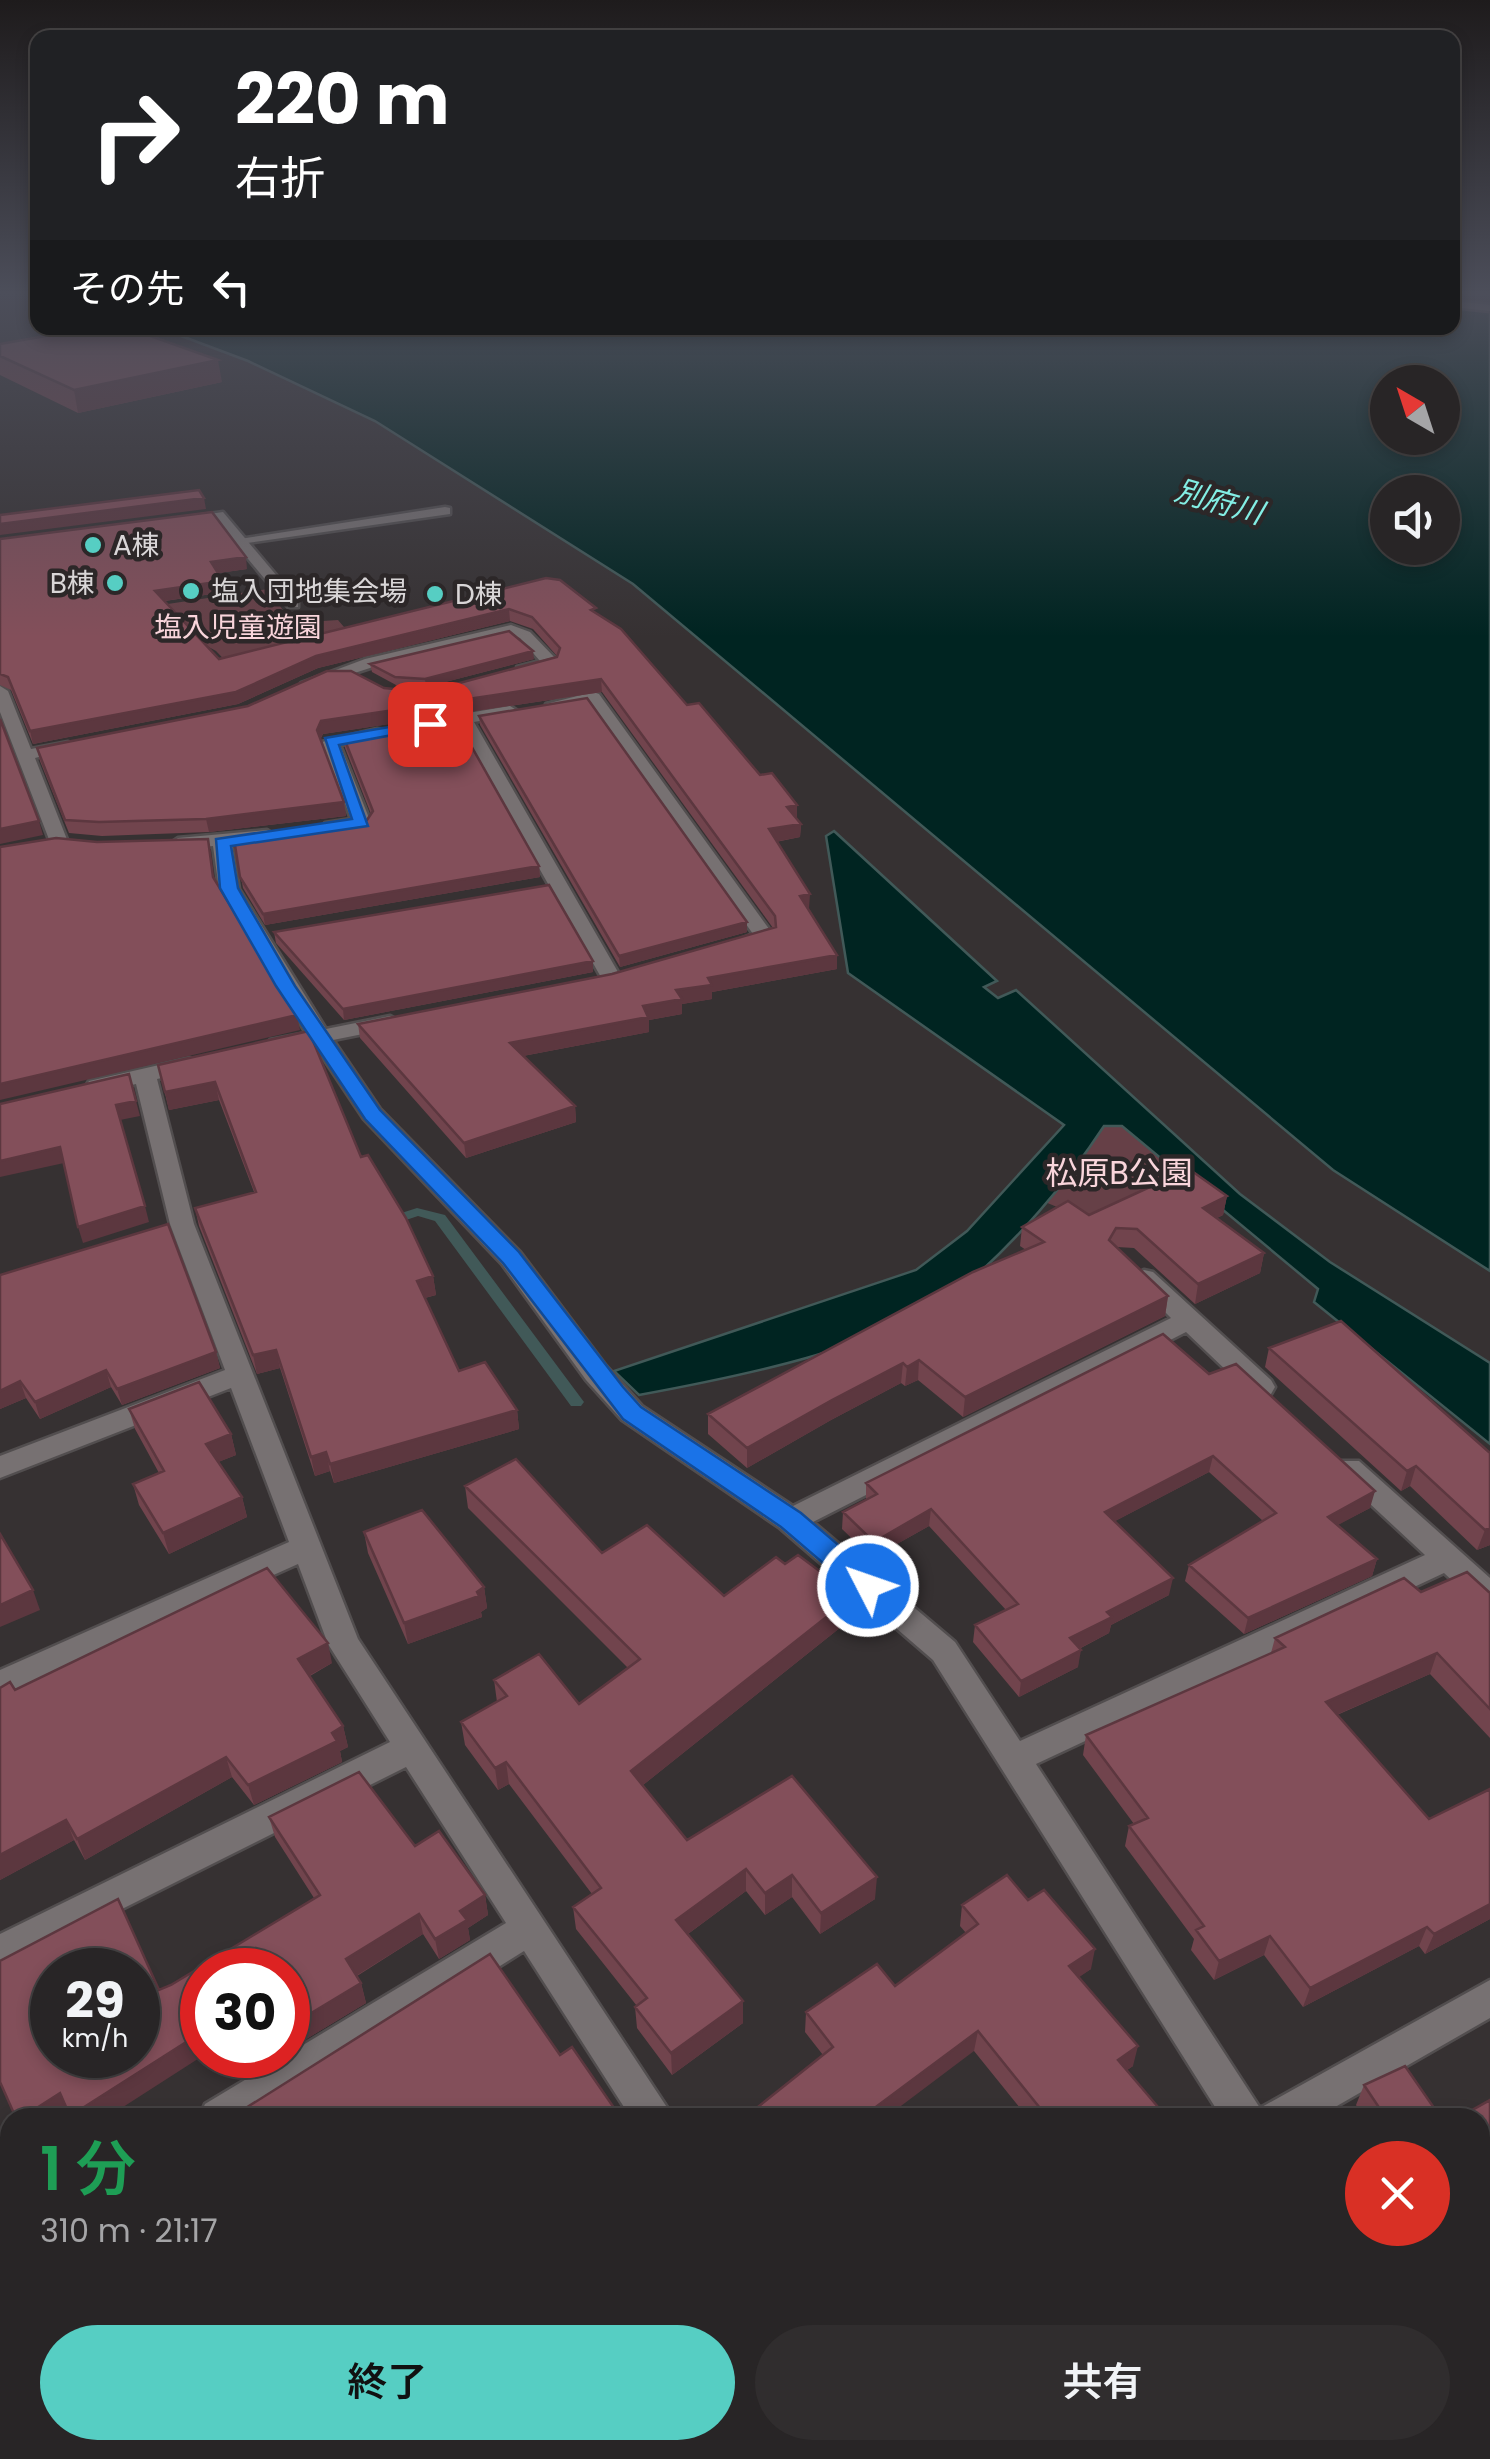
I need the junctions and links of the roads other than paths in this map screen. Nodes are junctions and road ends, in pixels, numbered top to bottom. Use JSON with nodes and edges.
{"nodes":[{"id":1,"x":445,"y":511,"type":"dead end"},
{"id":2,"x":158,"y":522,"type":"edge"},
{"id":3,"x":240,"y":540,"type":"junction"},
{"id":4,"x":294,"y":604,"type":"dead end"},
{"id":5,"x":325,"y":675,"type":"junction"},
{"id":6,"x":497,"y":677,"type":"edge"},
{"id":7,"x":374,"y":684,"type":"edge"},
{"id":8,"x":292,"y":690,"type":"edge"},
{"id":9,"x":0,"y":691,"type":"edge"},
{"id":10,"x":463,"y":718,"type":"junction"},
{"id":11,"x":79,"y":745,"type":"edge"},
{"id":12,"x":24,"y":756,"type":"junction"},
{"id":13,"x":222,"y":842,"type":"junction"},
{"id":14,"x":86,"y":844,"type":"edge"},
{"id":15,"x":155,"y":844,"type":"edge"},
{"id":16,"x":726,"y":949,"type":"edge"},
{"id":17,"x":612,"y":979,"type":"edge"},
{"id":18,"x":416,"y":1017,"type":"edge"},
{"id":19,"x":319,"y":1036,"type":"junction"},
{"id":20,"x":261,"y":1049,"type":"edge"},
{"id":21,"x":222,"y":1058,"type":"edge"},
{"id":22,"x":144,"y":1074,"type":"junction"},
{"id":23,"x":72,"y":1092,"type":"edge"},
{"id":24,"x":1122,"y":1257,"type":"edge"},
{"id":25,"x":1188,"y":1320,"type":"junction"},
{"id":26,"x":238,"y":1375,"type":"junction"},
{"id":27,"x":1288,"y":1412,"type":"edge"},
{"id":28,"x":1332,"y":1452,"type":"edge"},
{"id":29,"x":0,"y":1467,"type":"edge"},
{"id":30,"x":791,"y":1520,"type":"junction"},
{"id":31,"x":304,"y":1548,"type":"junction"},
{"id":32,"x":1447,"y":1558,"type":"junction"},
{"id":33,"x":1490,"y":1596,"type":"edge"},
{"id":34,"x":0,"y":1684,"type":"edge"},
{"id":35,"x":410,"y":1748,"type":"junction"},
{"id":36,"x":1016,"y":1758,"type":"junction"},
{"id":37,"x":530,"y":1928,"type":"junction"},
{"id":38,"x":0,"y":1953,"type":"edge"},
{"id":39,"x":1490,"y":1998,"type":"edge"},
{"id":40,"x":236,"y":2108,"type":"edge"},
{"id":41,"x":647,"y":2108,"type":"edge"},
{"id":42,"x":1244,"y":2108,"type":"edge"},
{"id":43,"x":1265,"y":2108,"type":"edge"}],
"edges":[{"from":1,"to":3,"type":"street"},
{"from":2,"to":3,"type":"street"},
{"from":3,"to":4,"type":"street"},
{"from":5,"to":6,"type":"street"},
{"from":5,"to":7,"type":"street"},
{"from":5,"to":8,"type":"street"},
{"from":9,"to":12,"type":"street"},
{"from":10,"to":13,"type":"street"},
{"from":10,"to":16,"type":"street"},
{"from":10,"to":17,"type":"street"},
{"from":11,"to":12,"type":"street"},
{"from":12,"to":14,"type":"street"},
{"from":13,"to":15,"type":"street"},
{"from":13,"to":19,"type":"street"},
{"from":18,"to":19,"type":"street"},
{"from":19,"to":20,"type":"street"},
{"from":19,"to":30,"type":"street"},
{"from":21,"to":22,"type":"street"},
{"from":22,"to":23,"type":"street"},
{"from":22,"to":26,"type":"street"},
{"from":24,"to":25,"type":"street"},
{"from":25,"to":27,"type":"street"},
{"from":25,"to":30,"type":"street"},
{"from":26,"to":29,"type":"street"},
{"from":26,"to":31,"type":"street"},
{"from":28,"to":32,"type":"street"},
{"from":30,"to":36,"type":"street"},
{"from":31,"to":34,"type":"street"},
{"from":31,"to":35,"type":"street"},
{"from":32,"to":33,"type":"street"},
{"from":32,"to":36,"type":"street"},
{"from":35,"to":37,"type":"street"},
{"from":35,"to":38,"type":"street"},
{"from":36,"to":42,"type":"street"},
{"from":37,"to":40,"type":"street"},
{"from":37,"to":41,"type":"street"},
{"from":39,"to":43,"type":"street"}]}
